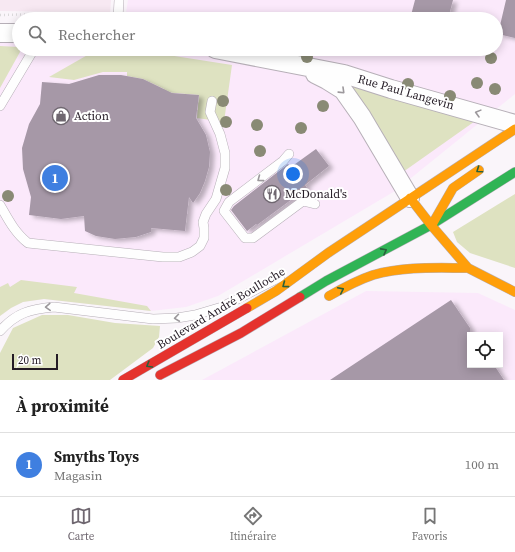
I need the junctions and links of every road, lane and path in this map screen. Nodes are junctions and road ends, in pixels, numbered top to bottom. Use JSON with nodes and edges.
{"nodes":[{"id":1,"x":119,"y":0,"type":"edge"},
{"id":2,"x":118,"y":12,"type":"edge"},
{"id":3,"x":0,"y":15,"type":"edge"},
{"id":4,"x":12,"y":15,"type":"edge"},
{"id":5,"x":0,"y":33,"type":"edge"},
{"id":6,"x":12,"y":33,"type":"edge"},
{"id":7,"x":30,"y":56,"type":"edge"},
{"id":8,"x":250,"y":56,"type":"edge"},
{"id":9,"x":296,"y":65,"type":"junction"},
{"id":10,"x":212,"y":101,"type":"dead end"},
{"id":11,"x":0,"y":106,"type":"edge"},
{"id":12,"x":515,"y":124,"type":"edge"},
{"id":13,"x":515,"y":129,"type":"edge"},
{"id":14,"x":515,"y":132,"type":"edge"},
{"id":15,"x":501,"y":150,"type":"dead end"},
{"id":16,"x":289,"y":154,"type":"dead end"},
{"id":17,"x":486,"y":166,"type":"dead end"},
{"id":18,"x":515,"y":172,"type":"edge"},
{"id":19,"x":410,"y":198,"type":"junction"},
{"id":20,"x":315,"y":204,"type":"dead end"},
{"id":21,"x":0,"y":205,"type":"edge"},
{"id":22,"x":431,"y":226,"type":"junction"},
{"id":23,"x":328,"y":253,"type":"junction"},
{"id":24,"x":468,"y":268,"type":"junction"},
{"id":25,"x":515,"y":292,"type":"edge"},
{"id":26,"x":322,"y":299,"type":"dead end"},
{"id":27,"x":284,"y":318,"type":"dead end"},
{"id":28,"x":0,"y":331,"type":"edge"},
{"id":29,"x":241,"y":333,"type":"junction"},
{"id":30,"x":186,"y":361,"type":"junction"},
{"id":31,"x":123,"y":380,"type":"edge"},
{"id":32,"x":150,"y":380,"type":"edge"},
{"id":33,"x":165,"y":380,"type":"edge"}],
"edges":[{"from":1,"to":2,"type":"lane"},
{"from":3,"to":4,"type":"path"},
{"from":5,"to":6,"type":"street"},
{"from":7,"to":11,"type":"lane"},
{"from":8,"to":9,"type":"street","name":"Rue Paul Langevin"},
{"from":12,"to":9,"type":"street","name":"Rue Paul Langevin","one_way":true},
{"from":9,"to":19,"type":"street","name":"Rue Paul Langevin","one_way":true},
{"from":10,"to":21,"type":"lane"},
{"from":13,"to":19,"type":"main road","name":"Boulevard André Boulloche"},
{"from":14,"to":15,"type":"main road"},
{"from":16,"to":20,"type":"lane","one_way":true},
{"from":17,"to":22,"type":"main road","one_way":true},
{"from":18,"to":22,"type":"main road"},
{"from":19,"to":22,"type":"main road"},
{"from":19,"to":23,"type":"main road","name":"Boulevard André Boulloche"},
{"from":22,"to":24,"type":"main road"},
{"from":29,"to":22,"type":"main road","one_way":true},
{"from":23,"to":28,"type":"lane","one_way":true},
{"from":23,"to":31,"type":"main road","name":"Boulevard André Boulloche","one_way":true},
{"from":24,"to":25,"type":"main road"},
{"from":26,"to":24,"type":"main road","one_way":true},
{"from":27,"to":29,"type":"main road"},
{"from":29,"to":30,"type":"main road"},
{"from":30,"to":32,"type":"main road"},
{"from":30,"to":33,"type":"lane"}]}
